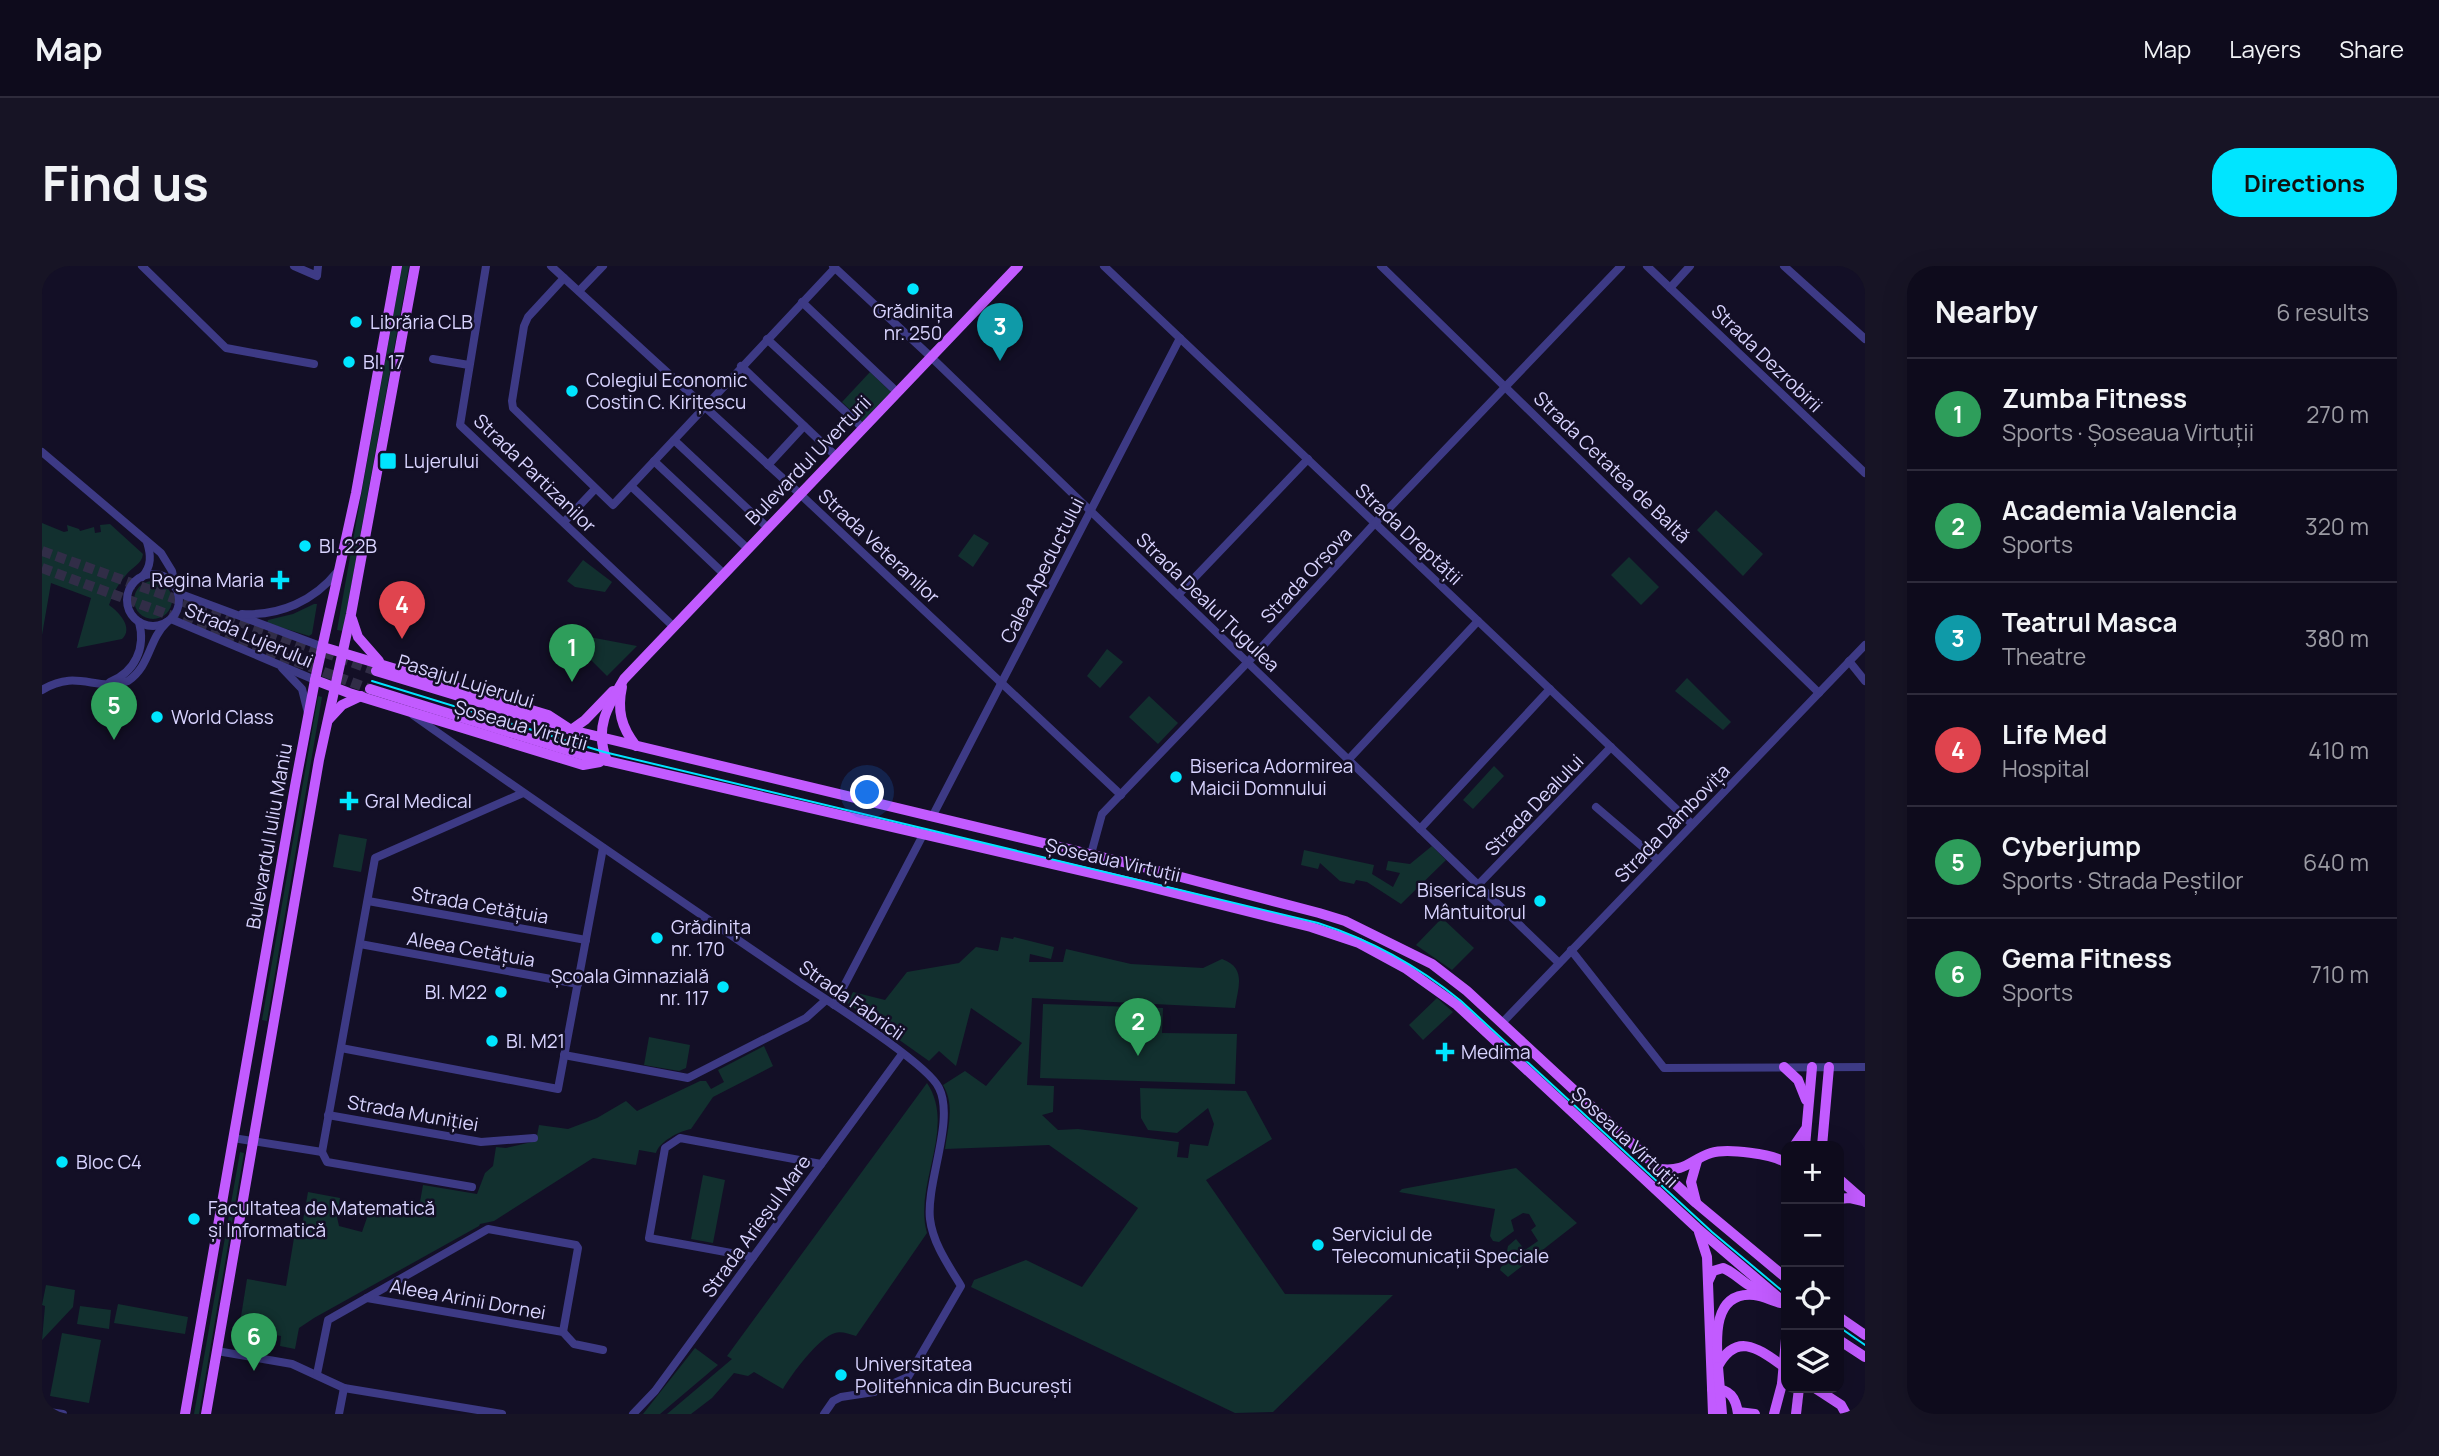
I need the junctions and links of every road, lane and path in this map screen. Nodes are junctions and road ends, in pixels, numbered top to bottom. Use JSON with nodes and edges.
{"nodes":[{"id":1,"x":142,"y":266,"type":"edge"},
{"id":2,"x":294,"y":266,"type":"edge"},
{"id":3,"x":318,"y":266,"type":"edge"},
{"id":4,"x":397,"y":266,"type":"edge"},
{"id":5,"x":415,"y":266,"type":"edge"},
{"id":6,"x":486,"y":266,"type":"edge"},
{"id":7,"x":551,"y":266,"type":"edge"},
{"id":8,"x":603,"y":266,"type":"edge"},
{"id":9,"x":1018,"y":266,"type":"edge"},
{"id":10,"x":1104,"y":266,"type":"edge"},
{"id":11,"x":1381,"y":266,"type":"edge"},
{"id":12,"x":1621,"y":266,"type":"edge"},
{"id":13,"x":1647,"y":266,"type":"edge"},
{"id":14,"x":1690,"y":266,"type":"edge"},
{"id":15,"x":1784,"y":266,"type":"edge"},
{"id":16,"x":834,"y":267,"type":"edge"},
{"id":17,"x":564,"y":278,"type":"junction"},
{"id":18,"x":1671,"y":288,"type":"junction"},
{"id":19,"x":579,"y":291,"type":"junction"},
{"id":20,"x":802,"y":302,"type":"junction"},
{"id":21,"x":1180,"y":338,"type":"junction"},
{"id":22,"x":767,"y":339,"type":"junction"},
{"id":23,"x":1865,"y":339,"type":"edge"},
{"id":24,"x":931,"y":356,"type":"junction"},
{"id":25,"x":433,"y":359,"type":"dead end"},
{"id":26,"x":314,"y":364,"type":"dead end"},
{"id":27,"x":469,"y":365,"type":"junction"},
{"id":28,"x":741,"y":366,"type":"junction"},
{"id":29,"x":1507,"y":387,"type":"junction"},
{"id":30,"x":897,"y":392,"type":"junction"},
{"id":31,"x":704,"y":407,"type":"junction"},
{"id":32,"x":804,"y":426,"type":"junction"},
{"id":33,"x":863,"y":428,"type":"junction"},
{"id":34,"x":674,"y":440,"type":"junction"},
{"id":35,"x":42,"y":452,"type":"edge"},
{"id":36,"x":836,"y":456,"type":"junction"},
{"id":37,"x":1308,"y":459,"type":"junction"},
{"id":38,"x":654,"y":461,"type":"junction"},
{"id":39,"x":768,"y":465,"type":"junction"},
{"id":40,"x":1865,"y":473,"type":"edge"},
{"id":41,"x":631,"y":486,"type":"junction"},
{"id":42,"x":595,"y":489,"type":"junction"},
{"id":43,"x":800,"y":494,"type":"junction"},
{"id":44,"x":1090,"y":510,"type":"junction"},
{"id":45,"x":564,"y":522,"type":"junction"},
{"id":46,"x":1375,"y":523,"type":"junction"},
{"id":47,"x":768,"y":528,"type":"junction"},
{"id":48,"x":147,"y":541,"type":"junction"},
{"id":49,"x":748,"y":549,"type":"junction"},
{"id":50,"x":340,"y":569,"type":"junction"},
{"id":51,"x":724,"y":574,"type":"junction"},
{"id":52,"x":142,"y":577,"type":"junction"},
{"id":53,"x":176,"y":590,"type":"junction"},
{"id":54,"x":1178,"y":595,"type":"junction"},
{"id":55,"x":234,"y":614,"type":"junction"},
{"id":56,"x":351,"y":614,"type":"junction"},
{"id":57,"x":169,"y":620,"type":"junction"},
{"id":58,"x":1478,"y":621,"type":"junction"},
{"id":59,"x":139,"y":622,"type":"junction"},
{"id":60,"x":674,"y":627,"type":"junction"},
{"id":61,"x":1865,"y":645,"type":"edge"},
{"id":62,"x":323,"y":647,"type":"junction"},
{"id":63,"x":343,"y":653,"type":"junction"},
{"id":64,"x":1849,"y":660,"type":"junction"},
{"id":65,"x":275,"y":661,"type":"junction"},
{"id":66,"x":1248,"y":662,"type":"junction"},
{"id":67,"x":381,"y":668,"type":"junction"},
{"id":68,"x":624,"y":679,"type":"junction"},
{"id":69,"x":315,"y":680,"type":"junction"},
{"id":70,"x":1865,"y":681,"type":"edge"},
{"id":71,"x":1001,"y":682,"type":"junction"},
{"id":72,"x":104,"y":684,"type":"junction"},
{"id":73,"x":335,"y":687,"type":"junction"},
{"id":74,"x":370,"y":689,"type":"tunnel mouth"},
{"id":75,"x":42,"y":690,"type":"edge"},
{"id":76,"x":1550,"y":690,"type":"junction"},
{"id":77,"x":1819,"y":693,"type":"junction"},
{"id":78,"x":361,"y":696,"type":"junction"},
{"id":79,"x":407,"y":711,"type":"junction"},
{"id":80,"x":308,"y":715,"type":"junction"},
{"id":81,"x":327,"y":723,"type":"junction"},
{"id":82,"x":571,"y":730,"type":"junction"},
{"id":83,"x":600,"y":737,"type":"junction"},
{"id":84,"x":636,"y":746,"type":"junction"},
{"id":85,"x":1611,"y":747,"type":"junction"},
{"id":86,"x":1349,"y":760,"type":"junction"},
{"id":87,"x":607,"y":761,"type":"junction"},
{"id":88,"x":523,"y":793,"type":"junction"},
{"id":89,"x":1121,"y":794,"type":"junction"},
{"id":90,"x":1596,"y":807,"type":"dead end"},
{"id":91,"x":932,"y":817,"type":"junction"},
{"id":92,"x":1692,"y":824,"type":"junction"},
{"id":93,"x":1420,"y":829,"type":"junction"},
{"id":94,"x":924,"y":833,"type":"junction"},
{"id":95,"x":603,"y":848,"type":"junction"},
{"id":96,"x":1091,"y":854,"type":"junction"},
{"id":97,"x":1658,"y":860,"type":"junction"},
{"id":98,"x":1478,"y":885,"type":"junction"},
{"id":99,"x":368,"y":901,"type":"junction"},
{"id":100,"x":586,"y":940,"type":"junction"},
{"id":101,"x":360,"y":944,"type":"junction"},
{"id":102,"x":1571,"y":950,"type":"junction"},
{"id":103,"x":1559,"y":963,"type":"junction"},
{"id":104,"x":578,"y":984,"type":"junction"},
{"id":105,"x":830,"y":1002,"type":"junction"},
{"id":106,"x":1502,"y":1023,"type":"junction"},
{"id":107,"x":341,"y":1048,"type":"junction"},
{"id":108,"x":902,"y":1054,"type":"junction"},
{"id":109,"x":564,"y":1055,"type":"junction"},
{"id":110,"x":1784,"y":1067,"type":"junction"},
{"id":111,"x":1812,"y":1067,"type":"junction"},
{"id":112,"x":1829,"y":1067,"type":"junction"},
{"id":113,"x":1865,"y":1067,"type":"edge"},
{"id":114,"x":1808,"y":1113,"type":"junction"},
{"id":115,"x":328,"y":1115,"type":"junction"},
{"id":116,"x":1807,"y":1126,"type":"junction"},
{"id":117,"x":233,"y":1138,"type":"junction"},
{"id":118,"x":534,"y":1138,"type":"dead end"},
{"id":119,"x":253,"y":1141,"type":"junction"},
{"id":120,"x":1797,"y":1141,"type":"edge"},
{"id":121,"x":1806,"y":1141,"type":"edge"},
{"id":122,"x":1822,"y":1141,"type":"edge"},
{"id":123,"x":322,"y":1152,"type":"junction"},
{"id":124,"x":1781,"y":1154,"type":"edge"},
{"id":125,"x":1774,"y":1156,"type":"junction"},
{"id":126,"x":1781,"y":1160,"type":"edge"},
{"id":127,"x":1697,"y":1161,"type":"junction"},
{"id":128,"x":821,"y":1164,"type":"junction"},
{"id":129,"x":1659,"y":1169,"type":"junction"},
{"id":130,"x":1844,"y":1183,"type":"edge"},
{"id":131,"x":472,"y":1187,"type":"dead end"},
{"id":132,"x":1844,"y":1198,"type":"edge"},
{"id":133,"x":1865,"y":1202,"type":"edge"},
{"id":134,"x":1696,"y":1203,"type":"junction"},
{"id":135,"x":1697,"y":1228,"type":"junction"},
{"id":136,"x":753,"y":1257,"type":"junction"},
{"id":137,"x":1781,"y":1274,"type":"edge"},
{"id":138,"x":1707,"y":1283,"type":"junction"},
{"id":139,"x":1770,"y":1292,"type":"junction"},
{"id":140,"x":367,"y":1298,"type":"junction"},
{"id":141,"x":1781,"y":1300,"type":"edge"},
{"id":142,"x":1781,"y":1303,"type":"edge"},
{"id":143,"x":1844,"y":1320,"type":"edge"},
{"id":144,"x":563,"y":1332,"type":"junction"},
{"id":145,"x":1865,"y":1335,"type":"edge"},
{"id":146,"x":1844,"y":1343,"type":"edge"},
{"id":147,"x":603,"y":1350,"type":"dead end"},
{"id":148,"x":217,"y":1351,"type":"junction"},
{"id":149,"x":1865,"y":1357,"type":"edge"},
{"id":150,"x":1781,"y":1365,"type":"edge"},
{"id":151,"x":1718,"y":1367,"type":"junction"},
{"id":152,"x":317,"y":1374,"type":"junction"},
{"id":153,"x":344,"y":1388,"type":"junction"},
{"id":154,"x":1712,"y":1388,"type":"junction"},
{"id":155,"x":1781,"y":1390,"type":"edge"},
{"id":156,"x":1798,"y":1393,"type":"edge"},
{"id":157,"x":1823,"y":1393,"type":"edge"},
{"id":158,"x":42,"y":1411,"type":"edge"},
{"id":159,"x":481,"y":1412,"type":"edge"},
{"id":160,"x":1738,"y":1413,"type":"edge"},
{"id":161,"x":63,"y":1414,"type":"edge"},
{"id":162,"x":185,"y":1414,"type":"edge"},
{"id":163,"x":206,"y":1414,"type":"edge"},
{"id":164,"x":339,"y":1414,"type":"edge"},
{"id":165,"x":502,"y":1414,"type":"edge"},
{"id":166,"x":633,"y":1414,"type":"edge"},
{"id":167,"x":824,"y":1414,"type":"edge"},
{"id":168,"x":1713,"y":1414,"type":"edge"},
{"id":169,"x":1722,"y":1414,"type":"edge"},
{"id":170,"x":1755,"y":1414,"type":"edge"},
{"id":171,"x":1777,"y":1414,"type":"edge"},
{"id":172,"x":1798,"y":1414,"type":"edge"},
{"id":173,"x":1846,"y":1414,"type":"edge"}],
"edges":[{"from":1,"to":26,"type":"street"},
{"from":2,"to":3,"type":"street"},
{"from":4,"to":50,"type":"main road","name":"Bulevardul Iuliu Maniu"},
{"from":5,"to":56,"type":"main road","name":"Bulevardul Iuliu Maniu"},
{"from":6,"to":27,"type":"street","name":"Strada Partizanilor"},
{"from":7,"to":17,"type":"street","name":"Strada Veteranilor"},
{"from":8,"to":19,"type":"street"},
{"from":9,"to":24,"type":"main road","name":"Bulevardul Uverturii"},
{"from":10,"to":21,"type":"street","name":"Strada Dreptății"},
{"from":11,"to":29,"type":"street","name":"Strada Cetatea de Baltă"},
{"from":12,"to":29,"type":"street","name":"Strada Orșova"},
{"from":13,"to":18,"type":"street","name":"Strada Dezrobirii"},
{"from":14,"to":18,"type":"street"},
{"from":15,"to":23,"type":"street"},
{"from":16,"to":20,"type":"street"},
{"from":16,"to":24,"type":"street","name":"Strada Dealul Țugulea"},
{"from":17,"to":19,"type":"street","name":"Strada Veteranilor"},
{"from":17,"to":42,"type":"street"},
{"from":18,"to":40,"type":"street","name":"Strada Dezrobirii"},
{"from":19,"to":31,"type":"street","name":"Strada Veteranilor"},
{"from":20,"to":22,"type":"street"},
{"from":20,"to":30,"type":"street"},
{"from":21,"to":37,"type":"street","name":"Strada Dreptății"},
{"from":21,"to":44,"type":"street","name":"Calea Apeductului"},
{"from":22,"to":28,"type":"street"},
{"from":22,"to":33,"type":"street"},
{"from":24,"to":30,"type":"main road","name":"Bulevardul Uverturii"},
{"from":24,"to":44,"type":"street","name":"Strada Dealul Țugulea"},
{"from":25,"to":27,"type":"street"},
{"from":27,"to":45,"type":"street","name":"Strada Partizanilor"},
{"from":28,"to":31,"type":"street"},
{"from":28,"to":32,"type":"street"},
{"from":29,"to":46,"type":"street","name":"Strada Orșova"},
{"from":29,"to":77,"type":"street","name":"Strada Cetatea de Baltă"},
{"from":30,"to":33,"type":"main road","name":"Bulevardul Uverturii"},
{"from":31,"to":34,"type":"street"},
{"from":31,"to":39,"type":"street","name":"Strada Veteranilor"},
{"from":32,"to":36,"type":"street"},
{"from":32,"to":39,"type":"street"},
{"from":33,"to":36,"type":"main road","name":"Bulevardul Uverturii"},
{"from":34,"to":38,"type":"street"},
{"from":34,"to":47,"type":"street"},
{"from":35,"to":48,"type":"street","name":"Strada Lujerului"},
{"from":36,"to":43,"type":"main road","name":"Bulevardul Uverturii"},
{"from":37,"to":46,"type":"street","name":"Strada Dreptății"},
{"from":37,"to":54,"type":"street"},
{"from":38,"to":41,"type":"street"},
{"from":38,"to":49,"type":"street"},
{"from":39,"to":43,"type":"street","name":"Strada Veteranilor"},
{"from":41,"to":42,"type":"street"},
{"from":41,"to":51,"type":"street"},
{"from":42,"to":45,"type":"street"},
{"from":43,"to":47,"type":"main road","name":"Bulevardul Uverturii"},
{"from":43,"to":71,"type":"street","name":"Strada Veteranilor"},
{"from":44,"to":54,"type":"street","name":"Strada Dealul Țugulea"},
{"from":44,"to":71,"type":"street","name":"Calea Apeductului"},
{"from":45,"to":60,"type":"street","name":"Strada Partizanilor"},
{"from":46,"to":58,"type":"street","name":"Strada Dreptății"},
{"from":46,"to":66,"type":"street","name":"Strada Orșova"},
{"from":47,"to":49,"type":"main road","name":"Bulevardul Uverturii"},
{"from":48,"to":52,"type":"street"},
{"from":48,"to":53,"type":"street","name":"Strada Lujerului"},
{"from":49,"to":51,"type":"main road","name":"Bulevardul Uverturii"},
{"from":50,"to":55,"type":"street"},
{"from":50,"to":62,"type":"main road","name":"Bulevardul Iuliu Maniu"},
{"from":51,"to":60,"type":"main road","name":"Bulevardul Uverturii"},
{"from":52,"to":53,"type":"street"},
{"from":52,"to":59,"type":"street"},
{"from":53,"to":55,"type":"street","name":"Strada Lujerului"},
{"from":53,"to":57,"type":"street"},
{"from":54,"to":66,"type":"street","name":"Strada Dealul Țugulea"},
{"from":55,"to":62,"type":"street","name":"Strada Lujerului"},
{"from":56,"to":63,"type":"main road","name":"Bulevardul Iuliu Maniu"},
{"from":56,"to":67,"type":"main road"},
{"from":57,"to":59,"type":"street"},
{"from":57,"to":65,"type":"street","name":"Strada Lujerului"},
{"from":57,"to":72,"type":"street"},
{"from":58,"to":76,"type":"street","name":"Strada Dreptății"},
{"from":58,"to":86,"type":"street"},
{"from":59,"to":72,"type":"street"},
{"from":60,"to":68,"type":"main road","name":"Bulevardul Uverturii"},
{"from":61,"to":64,"type":"street","name":"Strada Dâmbovița"},
{"from":62,"to":63,"type":"main road","name":"Șoseaua Virtuții"},
{"from":62,"to":69,"type":"main road","name":"Bulevardul Iuliu Maniu"},
{"from":63,"to":67,"type":"main road","name":"Șoseaua Virtuții"},
{"from":63,"to":73,"type":"main road","name":"Bulevardul Iuliu Maniu"},
{"from":64,"to":70,"type":"street"},
{"from":64,"to":77,"type":"street","name":"Strada Dâmbovița"},
{"from":65,"to":69,"type":"street","name":"Strada Lujerului"},
{"from":65,"to":80,"type":"street"},
{"from":66,"to":86,"type":"street","name":"Strada Dealul Țugulea"},
{"from":66,"to":89,"type":"street","name":"Strada Orșova"},
{"from":67,"to":82,"type":"main road","name":"Pasajul Lujerului"},
{"from":67,"to":82,"type":"main road","name":"Șoseaua Virtuții"},
{"from":68,"to":82,"type":"main road"},
{"from":68,"to":83,"type":"main road","name":"Bulevardul Uverturii"},
{"from":68,"to":84,"type":"main road"},
{"from":69,"to":73,"type":"main road","name":"Șoseaua Virtuții"},
{"from":69,"to":80,"type":"main road","name":"Bulevardul Iuliu Maniu"},
{"from":71,"to":89,"type":"street","name":"Strada Veteranilor"},
{"from":71,"to":91,"type":"street","name":"Calea Apeductului"},
{"from":72,"to":75,"type":"street"},
{"from":73,"to":78,"type":"main road","name":"Șoseaua Virtuții"},
{"from":73,"to":81,"type":"main road","name":"Bulevardul Iuliu Maniu"},
{"from":74,"to":87,"type":"main road","name":"Pasajul Lujerului"},
{"from":76,"to":85,"type":"street","name":"Strada Dreptății"},
{"from":76,"to":93,"type":"street"},
{"from":77,"to":92,"type":"street","name":"Strada Dâmbovița"},
{"from":78,"to":79,"type":"main road","name":"Șoseaua Virtuții"},
{"from":78,"to":81,"type":"main road"},
{"from":79,"to":87,"type":"main road","name":"Șoseaua Virtuții"},
{"from":79,"to":88,"type":"street","name":"Strada Fabricii"},
{"from":80,"to":117,"type":"main road","name":"Bulevardul Iuliu Maniu"},
{"from":81,"to":119,"type":"main road","name":"Bulevardul Iuliu Maniu"},
{"from":82,"to":83,"type":"main road","name":"Șoseaua Virtuții"},
{"from":83,"to":84,"type":"main road","name":"Șoseaua Virtuții"},
{"from":83,"to":87,"type":"main road"},
{"from":84,"to":91,"type":"main road","name":"Șoseaua Virtuții"},
{"from":85,"to":92,"type":"street","name":"Strada Dreptății"},
{"from":85,"to":98,"type":"street","name":"Strada Dealului"},
{"from":86,"to":93,"type":"street","name":"Strada Dealul Țugulea"},
{"from":87,"to":94,"type":"main road","name":"Șoseaua Virtuții"},
{"from":88,"to":95,"type":"street","name":"Strada Fabricii"},
{"from":88,"to":99,"type":"street"},
{"from":89,"to":96,"type":"street","name":"Strada Orșova"},
{"from":90,"to":97,"type":"street"},
{"from":91,"to":96,"type":"main road","name":"Șoseaua Virtuții"},
{"from":92,"to":97,"type":"street","name":"Strada Dâmbovița"},
{"from":93,"to":98,"type":"street","name":"Strada Dealul Țugulea"},
{"from":94,"to":105,"type":"street"},
{"from":94,"to":135,"type":"main road","name":"Șoseaua Virtuții"},
{"from":95,"to":100,"type":"street"},
{"from":95,"to":105,"type":"street","name":"Strada Fabricii"},
{"from":96,"to":106,"type":"main road","name":"Șoseaua Virtuții"},
{"from":97,"to":102,"type":"street","name":"Strada Dâmbovița"},
{"from":98,"to":103,"type":"street","name":"Strada Dealul Țugulea"},
{"from":99,"to":100,"type":"street","name":"Strada Cetățuia"},
{"from":99,"to":101,"type":"street"},
{"from":100,"to":104,"type":"street"},
{"from":101,"to":104,"type":"street","name":"Aleea Cetățuia"},
{"from":101,"to":107,"type":"street"},
{"from":102,"to":103,"type":"street","name":"Strada Dâmbovița"},
{"from":102,"to":110,"type":"street"},
{"from":103,"to":106,"type":"street","name":"Strada Dâmbovița"},
{"from":104,"to":109,"type":"street"},
{"from":105,"to":108,"type":"street","name":"Strada Fabricii"},
{"from":105,"to":109,"type":"street"},
{"from":106,"to":129,"type":"main road","name":"Șoseaua Virtuții"},
{"from":107,"to":109,"type":"street"},
{"from":107,"to":115,"type":"street"},
{"from":108,"to":128,"type":"street","name":"Strada Arieșul Mare"},
{"from":108,"to":167,"type":"street","name":"Strada Fabricii"},
{"from":110,"to":111,"type":"street"},
{"from":110,"to":114,"type":"main road"},
{"from":111,"to":112,"type":"street"},
{"from":111,"to":114,"type":"main road"},
{"from":112,"to":113,"type":"street"},
{"from":112,"to":122,"type":"main road"},
{"from":114,"to":116,"type":"main road"},
{"from":115,"to":118,"type":"street","name":"Strada Muniției"},
{"from":115,"to":123,"type":"street"},
{"from":116,"to":120,"type":"main road"},
{"from":116,"to":121,"type":"main road"},
{"from":117,"to":119,"type":"street"},
{"from":117,"to":162,"type":"main road","name":"Bulevardul Iuliu Maniu"},
{"from":119,"to":123,"type":"street"},
{"from":119,"to":148,"type":"main road","name":"Bulevardul Iuliu Maniu"},
{"from":123,"to":131,"type":"street"},
{"from":124,"to":125,"type":"main road"},
{"from":125,"to":126,"type":"main road"},
{"from":125,"to":127,"type":"main road"},
{"from":127,"to":129,"type":"main road"},
{"from":127,"to":134,"type":"main road"},
{"from":128,"to":136,"type":"street","name":"Strada Arieșul Mare"},
{"from":128,"to":136,"type":"street"},
{"from":129,"to":134,"type":"main road","name":"Șoseaua Virtuții"},
{"from":130,"to":133,"type":"main road"},
{"from":132,"to":133,"type":"main road"},
{"from":134,"to":137,"type":"main road","name":"Șoseaua Virtuții"},
{"from":135,"to":138,"type":"main road"},
{"from":135,"to":139,"type":"main road","name":"Șoseaua Virtuții"},
{"from":136,"to":166,"type":"street","name":"Strada Arieșul Mare"},
{"from":138,"to":139,"type":"main road"},
{"from":138,"to":154,"type":"main road"},
{"from":139,"to":141,"type":"main road","name":"Șoseaua Virtuții"},
{"from":140,"to":144,"type":"street","name":"Aleea Arinii Dornei"},
{"from":140,"to":144,"type":"street","name":"Aleea Arinii Dornei"},
{"from":140,"to":152,"type":"street","name":"Aleea Arinii Dornei"},
{"from":142,"to":151,"type":"main road"},
{"from":143,"to":145,"type":"main road"},
{"from":144,"to":147,"type":"street","name":"Aleea Arinii Dornei"},
{"from":146,"to":149,"type":"main road"},
{"from":148,"to":152,"type":"street"},
{"from":148,"to":163,"type":"main road","name":"Bulevardul Iuliu Maniu"},
{"from":150,"to":151,"type":"main road"},
{"from":151,"to":169,"type":"main road","bridge":true},
{"from":152,"to":153,"type":"street"},
{"from":153,"to":159,"type":"street"},
{"from":153,"to":164,"type":"street"},
{"from":154,"to":160,"type":"main road"},
{"from":154,"to":168,"type":"main road"},
{"from":155,"to":171,"type":"main road","bridge":true},
{"from":156,"to":172,"type":"main road"},
{"from":157,"to":173,"type":"main road"},
{"from":158,"to":161,"type":"street"},
{"from":159,"to":165,"type":"street"},
{"from":160,"to":170,"type":"main road"}]}
